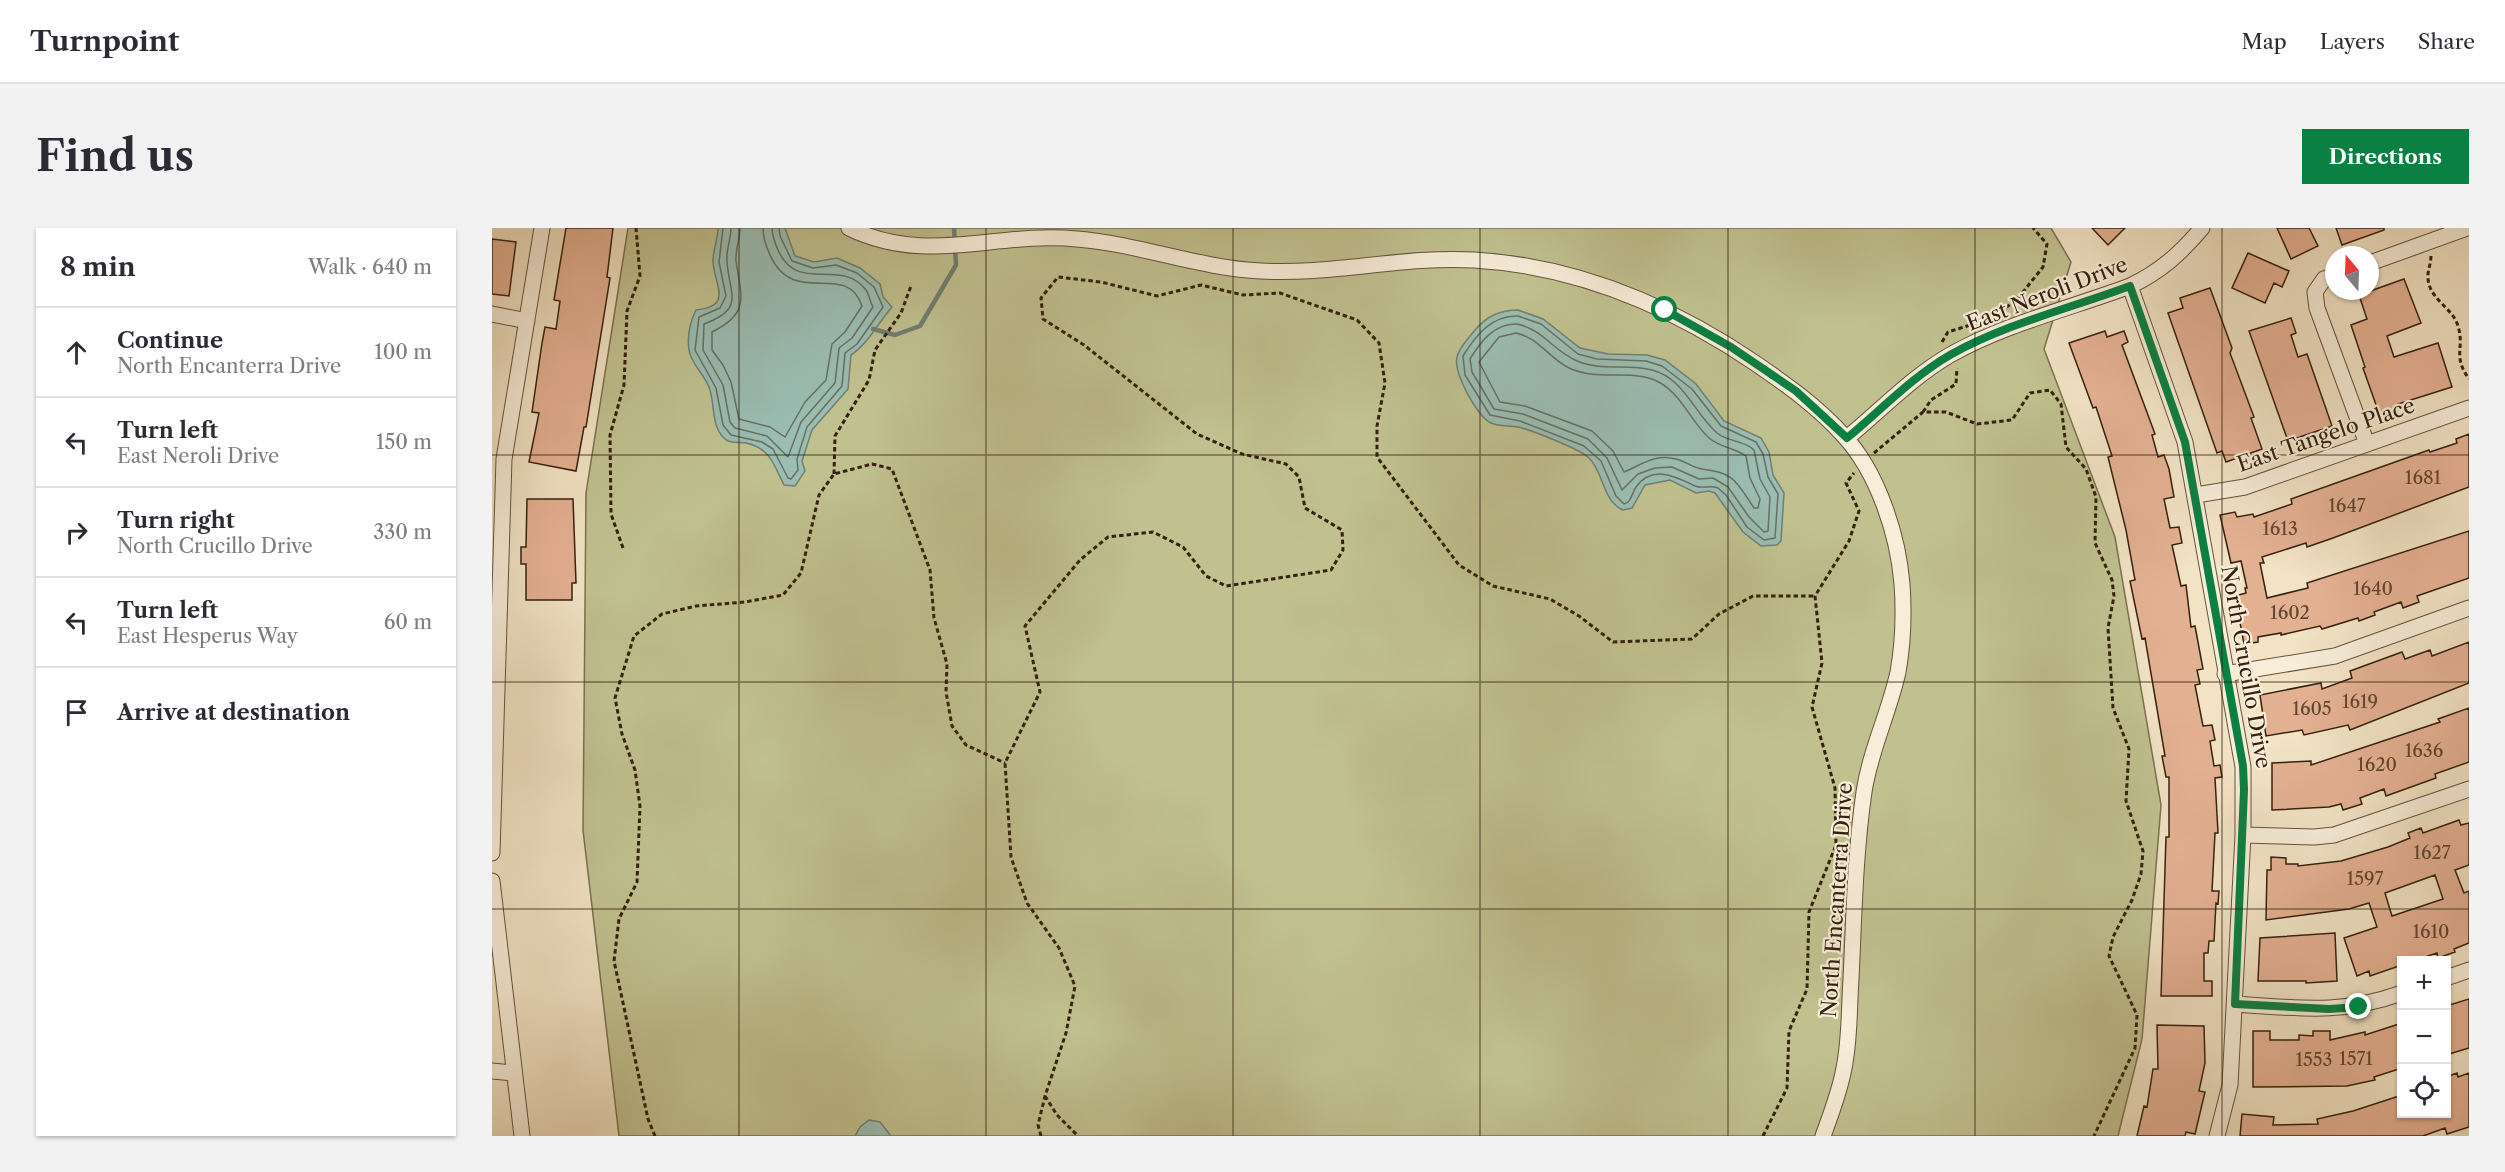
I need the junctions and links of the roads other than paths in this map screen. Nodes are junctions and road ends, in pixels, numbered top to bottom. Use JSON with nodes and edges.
{"nodes":[{"id":1,"x":542,"y":228,"type":"edge"},
{"id":2,"x":849,"y":228,"type":"edge"},
{"id":3,"x":2467,"y":228,"type":"edge"},
{"id":4,"x":2200,"y":229,"type":"edge"},
{"id":5,"x":2379,"y":260,"type":"edge"},
{"id":6,"x":2325,"y":279,"type":"edge"},
{"id":7,"x":2130,"y":286,"type":"junction"},
{"id":8,"x":492,"y":314,"type":"edge"},
{"id":9,"x":527,"y":321,"type":"junction"},
{"id":10,"x":2469,"y":408,"type":"edge"},
{"id":11,"x":1847,"y":438,"type":"junction"},
{"id":12,"x":2367,"y":444,"type":"junction"},
{"id":13,"x":497,"y":492,"type":"edge"},
{"id":14,"x":2196,"y":495,"type":"junction"},
{"id":15,"x":2469,"y":608,"type":"edge"},
{"id":16,"x":2225,"y":674,"type":"junction"},
{"id":17,"x":2469,"y":789,"type":"edge"},
{"id":18,"x":2243,"y":835,"type":"junction"},
{"id":19,"x":492,"y":852,"type":"edge"},
{"id":20,"x":492,"y":881,"type":"edge"},
{"id":21,"x":2469,"y":970,"type":"edge"},
{"id":22,"x":2451,"y":976,"type":"edge"},
{"id":23,"x":2397,"y":995,"type":"edge"},
{"id":24,"x":2235,"y":1004,"type":"junction"},
{"id":25,"x":492,"y":1071,"type":"edge"},
{"id":26,"x":513,"y":1073,"type":"junction"},
{"id":27,"x":522,"y":1136,"type":"edge"},
{"id":28,"x":1823,"y":1136,"type":"edge"},
{"id":29,"x":2217,"y":1136,"type":"edge"}],
"edges":[{"from":1,"to":9,"type":"street"},
{"from":2,"to":11,"type":"street","name":"North Encanterra Drive"},
{"from":3,"to":5,"type":"street"},
{"from":4,"to":7,"type":"street","name":"East Neroli Drive"},
{"from":6,"to":12,"type":"street"},
{"from":7,"to":11,"type":"street","name":"East Neroli Drive"},
{"from":7,"to":14,"type":"street","name":"North Crucillo Drive"},
{"from":8,"to":9,"type":"street"},
{"from":9,"to":13,"type":"street"},
{"from":10,"to":12,"type":"street","name":"East Tangelo Place"},
{"from":11,"to":28,"type":"street","name":"North Encanterra Drive"},
{"from":12,"to":14,"type":"street","name":"East Tangelo Place"},
{"from":13,"to":19,"type":"street"},
{"from":14,"to":16,"type":"street","name":"North Crucillo Drive"},
{"from":15,"to":16,"type":"street"},
{"from":16,"to":18,"type":"street","name":"North Crucillo Drive"},
{"from":17,"to":18,"type":"street"},
{"from":18,"to":24,"type":"street","name":"North Crucillo Drive"},
{"from":20,"to":26,"type":"street"},
{"from":21,"to":22,"type":"street"},
{"from":23,"to":24,"type":"street"},
{"from":24,"to":29,"type":"street","name":"North Crucillo Drive"},
{"from":25,"to":26,"type":"street"},
{"from":26,"to":27,"type":"street"}]}
